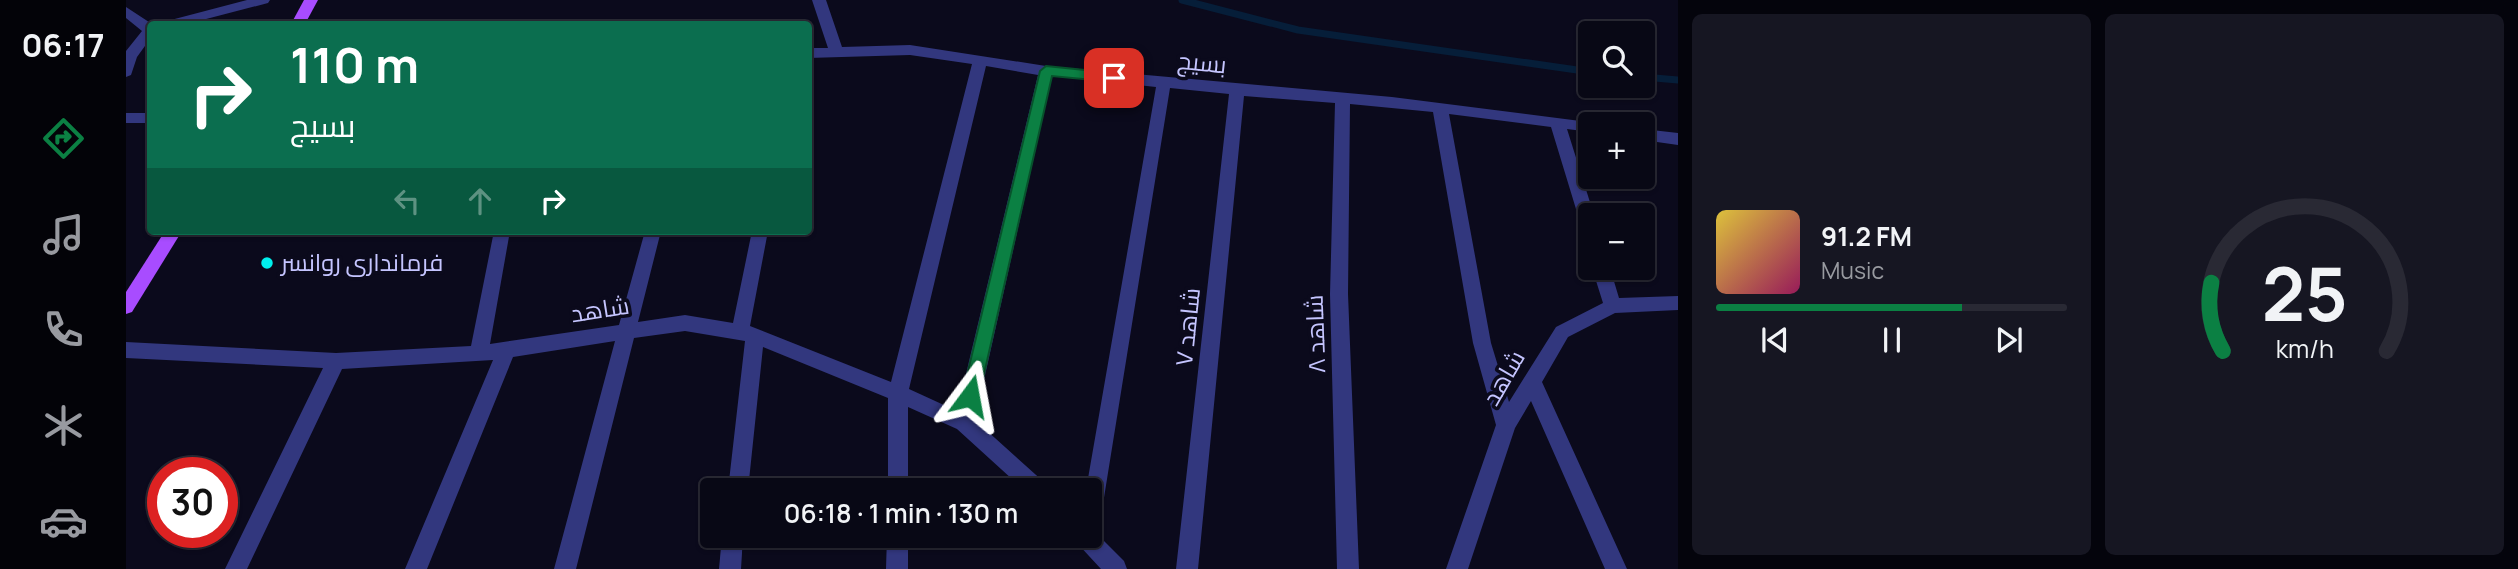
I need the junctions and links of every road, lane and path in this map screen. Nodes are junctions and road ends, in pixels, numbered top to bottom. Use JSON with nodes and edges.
{"nodes":[{"id":1,"x":263,"y":0,"type":"edge"},
{"id":2,"x":302,"y":0,"type":"edge"},
{"id":3,"x":311,"y":0,"type":"edge"},
{"id":4,"x":819,"y":0,"type":"edge"},
{"id":5,"x":126,"y":11,"type":"edge"},
{"id":6,"x":183,"y":21,"type":"edge"},
{"id":7,"x":298,"y":21,"type":"edge"},
{"id":8,"x":299,"y":21,"type":"edge"},
{"id":9,"x":147,"y":28,"type":"edge"},
{"id":10,"x":147,"y":33,"type":"edge"},
{"id":11,"x":837,"y":52,"type":"junction"},
{"id":12,"x":812,"y":53,"type":"edge"},
{"id":13,"x":128,"y":55,"type":"edge"},
{"id":14,"x":981,"y":60,"type":"junction"},
{"id":15,"x":1046,"y":71,"type":"junction"},
{"id":16,"x":126,"y":72,"type":"edge"},
{"id":17,"x":1164,"y":82,"type":"junction"},
{"id":18,"x":1237,"y":90,"type":"junction"},
{"id":19,"x":1343,"y":97,"type":"junction"},
{"id":20,"x":1440,"y":108,"type":"junction"},
{"id":21,"x":126,"y":118,"type":"edge"},
{"id":22,"x":147,"y":118,"type":"edge"},
{"id":23,"x":1558,"y":123,"type":"junction"},
{"id":24,"x":1578,"y":125,"type":"edge"},
{"id":25,"x":1655,"y":136,"type":"edge"},
{"id":26,"x":1674,"y":138,"type":"edge"},
{"id":27,"x":1678,"y":157,"type":"edge"},
{"id":28,"x":1582,"y":203,"type":"edge"},
{"id":29,"x":171,"y":235,"type":"edge"},
{"id":30,"x":501,"y":235,"type":"edge"},
{"id":31,"x":652,"y":235,"type":"edge"},
{"id":32,"x":760,"y":235,"type":"edge"},
{"id":33,"x":1605,"y":280,"type":"edge"},
{"id":34,"x":1678,"y":303,"type":"edge"},
{"id":35,"x":1613,"y":306,"type":"junction"},
{"id":36,"x":126,"y":307,"type":"edge"},
{"id":37,"x":627,"y":333,"type":"junction"},
{"id":38,"x":748,"y":333,"type":"junction"},
{"id":39,"x":126,"y":350,"type":"edge"},
{"id":40,"x":506,"y":351,"type":"junction"},
{"id":41,"x":479,"y":354,"type":"junction"},
{"id":42,"x":336,"y":361,"type":"junction"},
{"id":43,"x":1532,"y":381,"type":"junction"},
{"id":44,"x":898,"y":393,"type":"junction"},
{"id":45,"x":964,"y":423,"type":"junction"},
{"id":46,"x":1506,"y":425,"type":"junction"},
{"id":47,"x":739,"y":478,"type":"edge"},
{"id":48,"x":898,"y":478,"type":"edge"},
{"id":49,"x":1026,"y":478,"type":"edge"},
{"id":50,"x":1098,"y":478,"type":"edge"},
{"id":51,"x":732,"y":548,"type":"edge"},
{"id":52,"x":898,"y":548,"type":"edge"},
{"id":53,"x":1099,"y":548,"type":"edge"},
{"id":54,"x":236,"y":569,"type":"edge"},
{"id":55,"x":416,"y":569,"type":"edge"},
{"id":56,"x":565,"y":569,"type":"edge"},
{"id":57,"x":730,"y":569,"type":"edge"},
{"id":58,"x":897,"y":569,"type":"edge"},
{"id":59,"x":1116,"y":569,"type":"edge"},
{"id":60,"x":1187,"y":569,"type":"edge"},
{"id":61,"x":1348,"y":569,"type":"edge"},
{"id":62,"x":1457,"y":569,"type":"edge"},
{"id":63,"x":1616,"y":569,"type":"edge"}],
"edges":[{"from":1,"to":6,"type":"street"},
{"from":2,"to":7,"type":"main road"},
{"from":3,"to":8,"type":"main road"},
{"from":4,"to":11,"type":"street"},
{"from":5,"to":9,"type":"street"},
{"from":10,"to":13,"type":"street"},
{"from":11,"to":12,"type":"street","name":"بسیج"},
{"from":11,"to":14,"type":"street","name":"بسیج"},
{"from":13,"to":16,"type":"street"},
{"from":14,"to":15,"type":"street","name":"بسیج"},
{"from":14,"to":44,"type":"street"},
{"from":15,"to":17,"type":"street","name":"بسیج"},
{"from":15,"to":45,"type":"street"},
{"from":17,"to":18,"type":"street","name":"بسیج"},
{"from":17,"to":50,"type":"street"},
{"from":18,"to":19,"type":"street","name":"بسیج"},
{"from":18,"to":60,"type":"street","name":"شاهد ۷"},
{"from":19,"to":20,"type":"street","name":"بسیج"},
{"from":19,"to":61,"type":"street","name":"شاهد ۸"},
{"from":20,"to":23,"type":"street","name":"بسیج"},
{"from":20,"to":46,"type":"street"},
{"from":21,"to":22,"type":"street"},
{"from":23,"to":24,"type":"street","name":"بسیج"},
{"from":23,"to":28,"type":"street"},
{"from":25,"to":26,"type":"street"},
{"from":26,"to":27,"type":"street"},
{"from":29,"to":36,"type":"main road"},
{"from":30,"to":41,"type":"street"},
{"from":31,"to":37,"type":"street"},
{"from":32,"to":38,"type":"street"},
{"from":33,"to":35,"type":"street"},
{"from":34,"to":35,"type":"street","name":"شاهد"},
{"from":35,"to":43,"type":"street","name":"شاهد"},
{"from":37,"to":38,"type":"street","name":"شاهد"},
{"from":37,"to":40,"type":"street","name":"شاهد"},
{"from":37,"to":56,"type":"street"},
{"from":38,"to":44,"type":"street","name":"شاهد"},
{"from":38,"to":47,"type":"street"},
{"from":39,"to":42,"type":"street","name":"شاهد"},
{"from":40,"to":41,"type":"street","name":"شاهد"},
{"from":40,"to":55,"type":"street"},
{"from":41,"to":42,"type":"street","name":"شاهد"},
{"from":42,"to":54,"type":"street"},
{"from":43,"to":46,"type":"street","name":"شاهد"},
{"from":43,"to":63,"type":"street"},
{"from":44,"to":45,"type":"street","name":"شاهد"},
{"from":44,"to":48,"type":"street"},
{"from":45,"to":49,"type":"street","name":"شاهد"},
{"from":46,"to":62,"type":"street","name":"شاهد"},
{"from":51,"to":57,"type":"street"},
{"from":52,"to":58,"type":"street"},
{"from":53,"to":59,"type":"street"}]}
